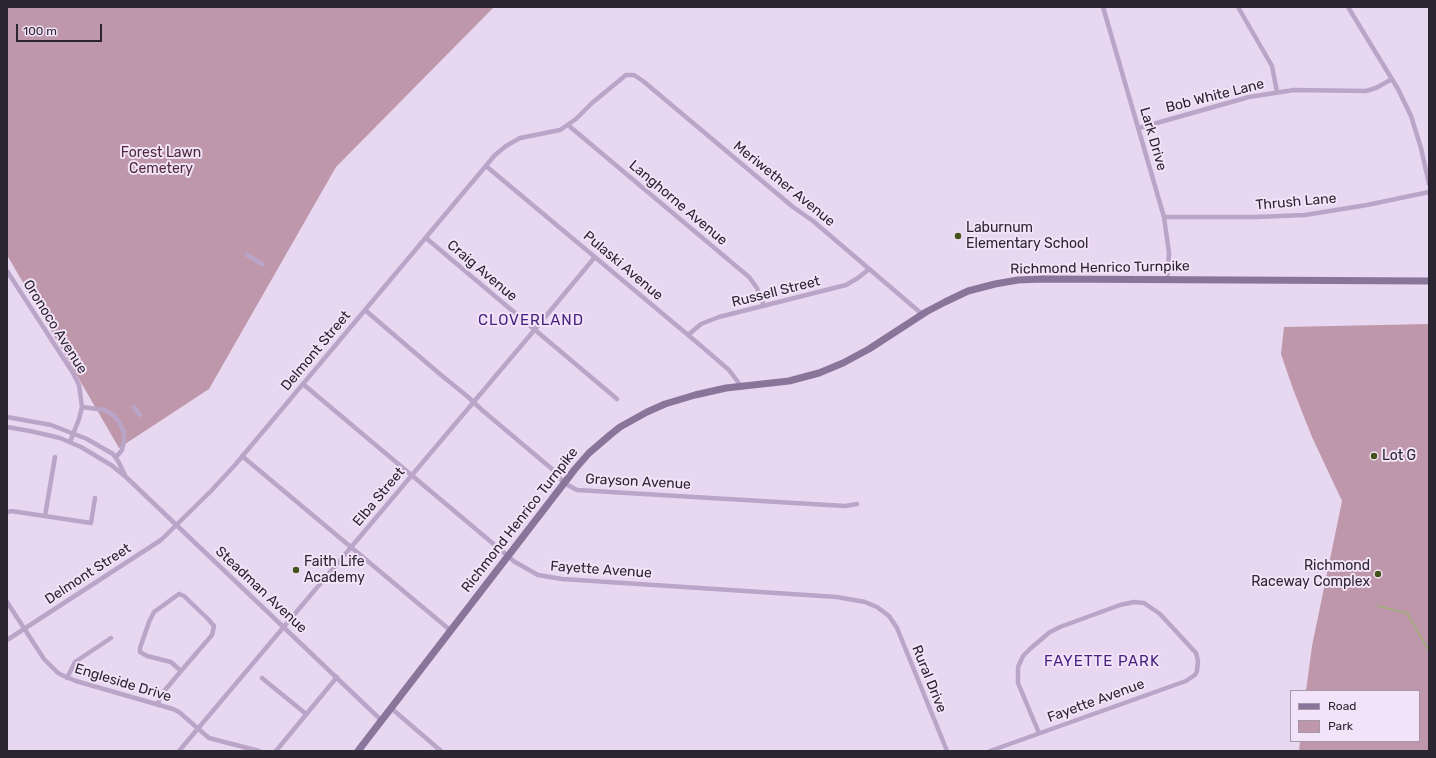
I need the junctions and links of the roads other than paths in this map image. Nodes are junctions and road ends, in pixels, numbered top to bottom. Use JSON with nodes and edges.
{"nodes":[{"id":1,"x":1104,"y":7,"type":"edge"},
{"id":2,"x":1238,"y":7,"type":"edge"},
{"id":3,"x":1348,"y":7,"type":"edge"},
{"id":4,"x":630,"y":74,"type":"joint"},
{"id":5,"x":1392,"y":79,"type":"junction"},
{"id":6,"x":1277,"y":92,"type":"junction"},
{"id":7,"x":568,"y":125,"type":"junction"},
{"id":8,"x":1139,"y":128,"type":"junction"},
{"id":9,"x":486,"y":166,"type":"junction"},
{"id":10,"x":1429,"y":184,"type":"edge"},
{"id":11,"x":1429,"y":192,"type":"edge"},
{"id":12,"x":1164,"y":217,"type":"junction"},
{"id":13,"x":426,"y":238,"type":"junction"},
{"id":14,"x":247,"y":255,"type":"dead end"},
{"id":15,"x":595,"y":257,"type":"junction"},
{"id":16,"x":262,"y":264,"type":"dead end"},
{"id":17,"x":869,"y":269,"type":"junction"},
{"id":18,"x":7,"y":271,"type":"edge"},
{"id":19,"x":1167,"y":280,"type":"junction"},
{"id":20,"x":1429,"y":281,"type":"edge"},
{"id":21,"x":764,"y":306,"type":"junction"},
{"id":22,"x":364,"y":310,"type":"junction"},
{"id":23,"x":922,"y":314,"type":"junction"},
{"id":24,"x":534,"y":329,"type":"junction"},
{"id":25,"x":688,"y":335,"type":"junction"},
{"id":26,"x":303,"y":384,"type":"junction"},
{"id":27,"x":741,"y":386,"type":"junction"},
{"id":28,"x":617,"y":399,"type":"dead end"},
{"id":29,"x":473,"y":402,"type":"junction"},
{"id":30,"x":82,"y":407,"type":"junction"},
{"id":31,"x":134,"y":407,"type":"dead end"},
{"id":32,"x":140,"y":415,"type":"dead end"},
{"id":33,"x":7,"y":417,"type":"edge"},
{"id":34,"x":7,"y":427,"type":"edge"},
{"id":35,"x":73,"y":433,"type":"junction"},
{"id":36,"x":70,"y":442,"type":"junction"},
{"id":37,"x":242,"y":456,"type":"junction"},
{"id":38,"x":55,"y":457,"type":"dead end"},
{"id":39,"x":116,"y":458,"type":"junction"},
{"id":40,"x":412,"y":475,"type":"junction"},
{"id":41,"x":126,"y":477,"type":"junction"},
{"id":42,"x":564,"y":482,"type":"junction"},
{"id":43,"x":95,"y":498,"type":"dead end"},
{"id":44,"x":857,"y":504,"type":"dead end"},
{"id":45,"x":7,"y":513,"type":"edge"},
{"id":46,"x":44,"y":516,"type":"junction"},
{"id":47,"x":176,"y":524,"type":"junction"},
{"id":48,"x":350,"y":547,"type":"junction"},
{"id":49,"x":507,"y":555,"type":"junction"},
{"id":50,"x":7,"y":602,"type":"edge"},
{"id":51,"x":889,"y":616,"type":"joint"},
{"id":52,"x":284,"y":627,"type":"junction"},
{"id":53,"x":25,"y":628,"type":"junction"},
{"id":54,"x":450,"y":630,"type":"junction"},
{"id":55,"x":111,"y":638,"type":"dead end"},
{"id":56,"x":7,"y":640,"type":"edge"},
{"id":57,"x":180,"y":671,"type":"junction"},
{"id":58,"x":337,"y":677,"type":"junction"},
{"id":59,"x":67,"y":678,"type":"junction"},
{"id":60,"x":262,"y":678,"type":"dead end"},
{"id":61,"x":158,"y":705,"type":"junction"},
{"id":62,"x":391,"y":708,"type":"junction"},
{"id":63,"x":306,"y":714,"type":"junction"},
{"id":64,"x":382,"y":720,"type":"junction"},
{"id":65,"x":198,"y":729,"type":"junction"},
{"id":66,"x":1039,"y":733,"type":"junction"},
{"id":67,"x":179,"y":751,"type":"edge"},
{"id":68,"x":259,"y":751,"type":"edge"},
{"id":69,"x":276,"y":751,"type":"edge"},
{"id":70,"x":358,"y":751,"type":"edge"},
{"id":71,"x":440,"y":751,"type":"edge"},
{"id":72,"x":947,"y":751,"type":"edge"},
{"id":73,"x":990,"y":751,"type":"edge"}],
"edges":[{"from":1,"to":8,"type":"street","name":"Lark Drive"},
{"from":2,"to":6,"type":"street"},
{"from":3,"to":5,"type":"street"},
{"from":4,"to":7,"type":"street","name":"Delmont Street"},
{"from":4,"to":17,"type":"street","name":"Meriwether Avenue"},
{"from":5,"to":6,"type":"street","name":"Bob White Lane"},
{"from":5,"to":10,"type":"street"},
{"from":6,"to":8,"type":"street","name":"Bob White Lane"},
{"from":7,"to":9,"type":"street","name":"Delmont Street"},
{"from":7,"to":21,"type":"street","name":"Langhorne Avenue"},
{"from":8,"to":12,"type":"street","name":"Lark Drive"},
{"from":9,"to":13,"type":"street","name":"Delmont Street"},
{"from":9,"to":15,"type":"street","name":"Pulaski Avenue"},
{"from":11,"to":12,"type":"street","name":"Thrush Lane"},
{"from":12,"to":19,"type":"street","name":"Lark Drive"},
{"from":13,"to":22,"type":"street","name":"Delmont Street"},
{"from":13,"to":24,"type":"street","name":"Craig Avenue"},
{"from":14,"to":16,"type":"street"},
{"from":15,"to":24,"type":"street","name":"Elba Street"},
{"from":15,"to":25,"type":"street","name":"Pulaski Avenue"},
{"from":17,"to":21,"type":"street","name":"Russell Street"},
{"from":17,"to":23,"type":"street","name":"Meriwether Avenue"},
{"from":18,"to":30,"type":"street","name":"Oronoco Avenue"},
{"from":19,"to":20,"type":"main road","name":"Richmond Henrico Turnpike"},
{"from":19,"to":23,"type":"main road","name":"Richmond Henrico Turnpike"},
{"from":21,"to":25,"type":"street","name":"Russell Street"},
{"from":22,"to":26,"type":"street","name":"Delmont Street"},
{"from":22,"to":29,"type":"street","name":"Grayson Avenue"},
{"from":23,"to":27,"type":"main road","name":"Richmond Henrico Turnpike"},
{"from":24,"to":28,"type":"street","name":"Craig Avenue"},
{"from":24,"to":29,"type":"street","name":"Elba Street"},
{"from":25,"to":27,"type":"street","name":"Pulaski Avenue"},
{"from":26,"to":37,"type":"street","name":"Delmont Street"},
{"from":26,"to":40,"type":"street","name":"Fayette Avenue"},
{"from":27,"to":42,"type":"main road","name":"Richmond Henrico Turnpike"},
{"from":29,"to":40,"type":"street","name":"Elba Street"},
{"from":29,"to":42,"type":"street","name":"Grayson Avenue"},
{"from":30,"to":35,"type":"street","name":"Oronoco Avenue"},
{"from":30,"to":39,"type":"street"},
{"from":31,"to":32,"type":"street"},
{"from":33,"to":35,"type":"street"},
{"from":34,"to":36,"type":"street"},
{"from":35,"to":36,"type":"street","name":"Oronoco Avenue"},
{"from":35,"to":39,"type":"street"},
{"from":36,"to":41,"type":"street"},
{"from":37,"to":47,"type":"street","name":"Delmont Street"},
{"from":37,"to":48,"type":"street"},
{"from":38,"to":46,"type":"street"},
{"from":39,"to":41,"type":"street"},
{"from":40,"to":48,"type":"street","name":"Elba Street"},
{"from":40,"to":49,"type":"street","name":"Fayette Avenue"},
{"from":41,"to":47,"type":"street","name":"Steadman Avenue"},
{"from":42,"to":44,"type":"street","name":"Grayson Avenue"},
{"from":42,"to":49,"type":"main road","name":"Richmond Henrico Turnpike"},
{"from":43,"to":46,"type":"street"},
{"from":45,"to":46,"type":"street"},
{"from":47,"to":52,"type":"street","name":"Steadman Avenue"},
{"from":47,"to":53,"type":"street","name":"Delmont Street"},
{"from":48,"to":52,"type":"street","name":"Elba Street"},
{"from":48,"to":54,"type":"street"},
{"from":49,"to":51,"type":"street","name":"Fayette Avenue"},
{"from":49,"to":54,"type":"main road","name":"Richmond Henrico Turnpike"},
{"from":50,"to":53,"type":"street","name":"Engleside Drive"},
{"from":51,"to":72,"type":"street","name":"Rural Drive"},
{"from":52,"to":58,"type":"street","name":"Steadman Avenue"},
{"from":52,"to":65,"type":"street","name":"Elba Street"},
{"from":53,"to":56,"type":"street","name":"Delmont Street"},
{"from":53,"to":59,"type":"street","name":"Engleside Drive"},
{"from":54,"to":62,"type":"main road","name":"Richmond Henrico Turnpike"},
{"from":55,"to":59,"type":"street"},
{"from":57,"to":57,"type":"street"},
{"from":57,"to":61,"type":"street"},
{"from":58,"to":63,"type":"street"},
{"from":58,"to":64,"type":"street","name":"Steadman Avenue"},
{"from":59,"to":61,"type":"street","name":"Engleside Drive"},
{"from":60,"to":63,"type":"street"},
{"from":61,"to":65,"type":"street","name":"Engleside Drive"},
{"from":62,"to":64,"type":"main road","name":"Richmond Henrico Turnpike"},
{"from":62,"to":71,"type":"street"},
{"from":63,"to":69,"type":"street"},
{"from":64,"to":70,"type":"main road","name":"Richmond Henrico Turnpike"},
{"from":65,"to":67,"type":"street","name":"Elba Street"},
{"from":65,"to":68,"type":"street","name":"Engleside Drive"},
{"from":66,"to":66,"type":"street","name":"Fayette Avenue"},
{"from":66,"to":73,"type":"street","name":"Fayette Avenue"}]}
